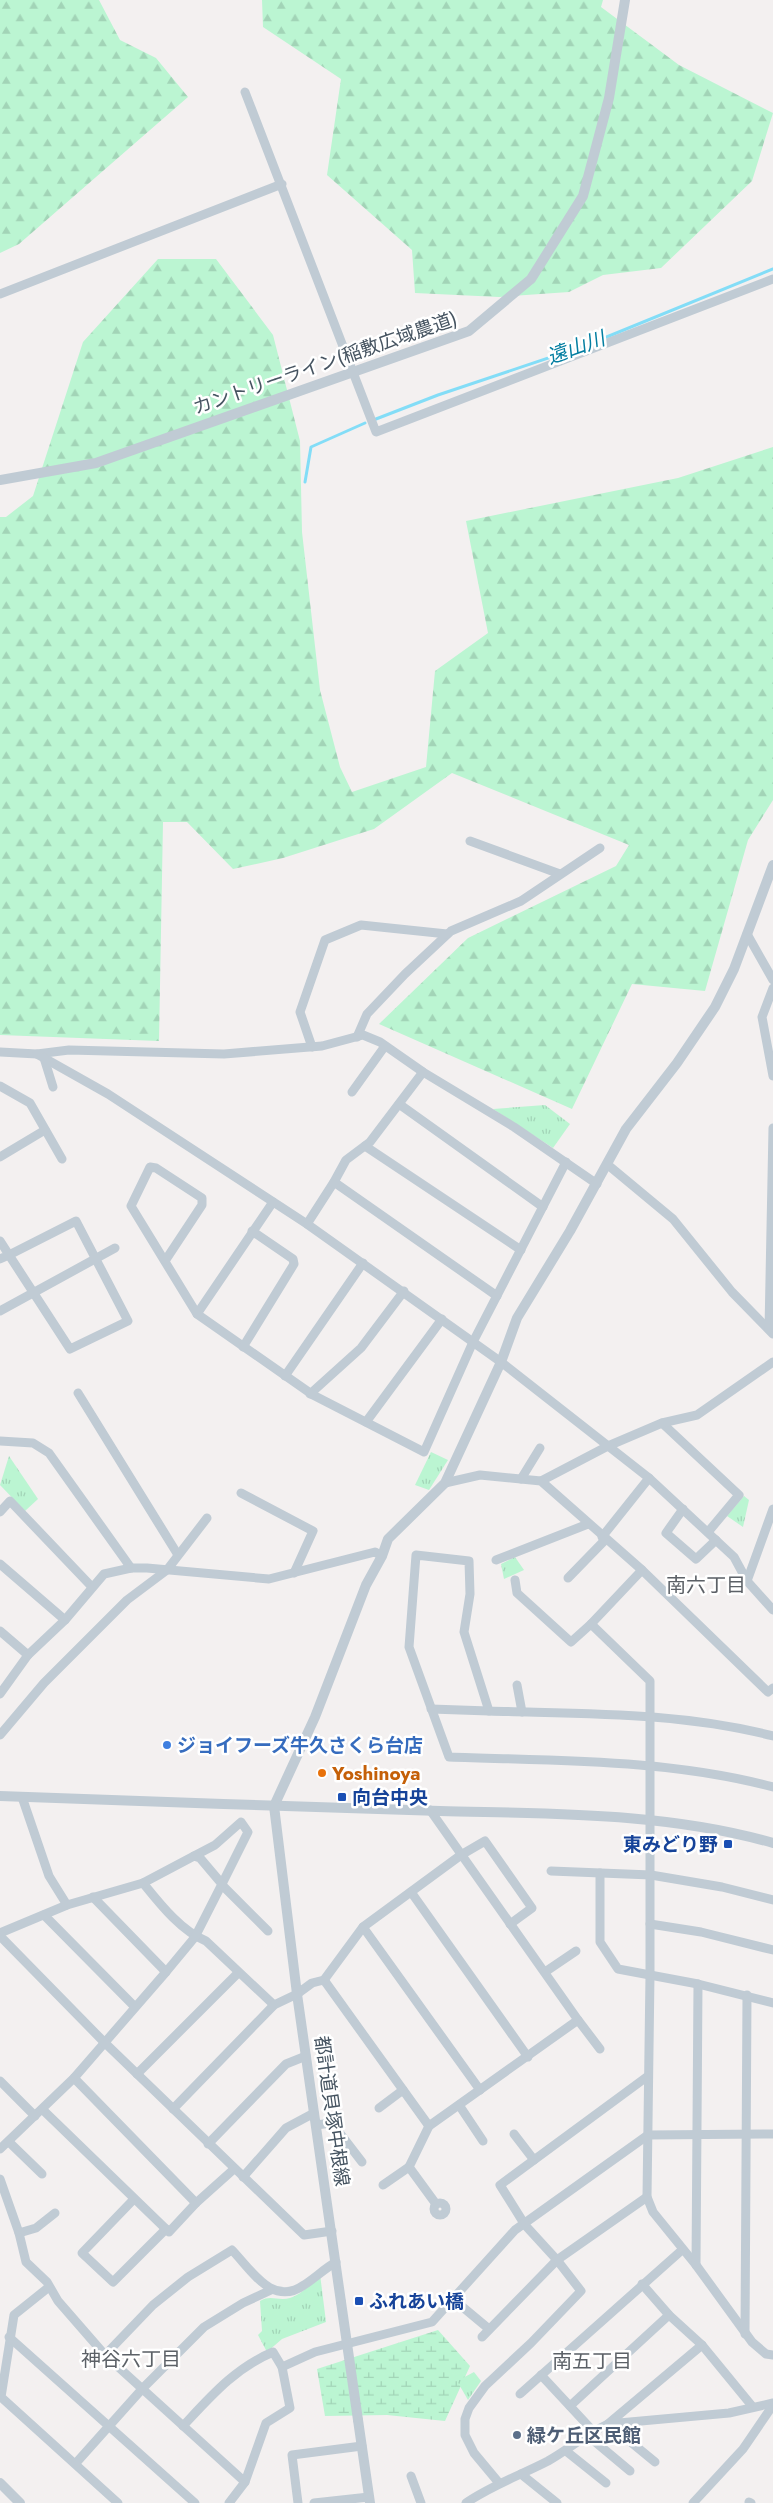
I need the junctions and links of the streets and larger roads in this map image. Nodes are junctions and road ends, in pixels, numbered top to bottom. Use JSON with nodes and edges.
{"nodes":[{"id":1,"x":625,"y":0,"type":"edge"},
{"id":2,"x":245,"y":92,"type":"dead end"},
{"id":3,"x":282,"y":184,"type":"junction"},
{"id":4,"x":773,"y":279,"type":"edge"},
{"id":5,"x":0,"y":294,"type":"edge"},
{"id":6,"x":352,"y":371,"type":"junction"},
{"id":7,"x":0,"y":480,"type":"edge"},
{"id":8,"x":470,"y":841,"type":"dead end"},
{"id":9,"x":600,"y":848,"type":"dead end"},
{"id":10,"x":773,"y":865,"type":"edge"},
{"id":11,"x":560,"y":874,"type":"junction"},
{"id":12,"x":447,"y":934,"type":"junction"},
{"id":13,"x":747,"y":934,"type":"junction"},
{"id":14,"x":773,"y":980,"type":"edge"},
{"id":15,"x":773,"y":988,"type":"edge"},
{"id":16,"x":357,"y":1036,"type":"junction"},
{"id":17,"x":385,"y":1046,"type":"junction"},
{"id":18,"x":312,"y":1047,"type":"junction"},
{"id":19,"x":0,"y":1052,"type":"edge"},
{"id":20,"x":40,"y":1056,"type":"junction"},
{"id":21,"x":423,"y":1072,"type":"junction"},
{"id":22,"x":773,"y":1076,"type":"edge"},
{"id":23,"x":0,"y":1086,"type":"edge"},
{"id":24,"x":53,"y":1087,"type":"dead end"},
{"id":25,"x":352,"y":1092,"type":"dead end"},
{"id":26,"x":399,"y":1104,"type":"junction"},
{"id":27,"x":773,"y":1128,"type":"edge"},
{"id":28,"x":45,"y":1130,"type":"junction"},
{"id":29,"x":365,"y":1146,"type":"junction"},
{"id":30,"x":0,"y":1157,"type":"edge"},
{"id":31,"x":62,"y":1159,"type":"dead end"},
{"id":32,"x":566,"y":1162,"type":"junction"},
{"id":33,"x":608,"y":1165,"type":"junction"},
{"id":34,"x":334,"y":1182,"type":"junction"},
{"id":35,"x":597,"y":1184,"type":"junction"},
{"id":36,"x":273,"y":1202,"type":"junction"},
{"id":37,"x":543,"y":1207,"type":"junction"},
{"id":38,"x":307,"y":1224,"type":"junction"},
{"id":39,"x":252,"y":1232,"type":"junction"},
{"id":40,"x":0,"y":1241,"type":"edge"},
{"id":41,"x":115,"y":1248,"type":"dead end"},
{"id":42,"x":520,"y":1250,"type":"junction"},
{"id":43,"x":9,"y":1255,"type":"junction"},
{"id":44,"x":0,"y":1259,"type":"edge"},
{"id":45,"x":96,"y":1259,"type":"junction"},
{"id":46,"x":165,"y":1261,"type":"junction"},
{"id":47,"x":363,"y":1263,"type":"junction"},
{"id":48,"x":404,"y":1291,"type":"junction"},
{"id":49,"x":34,"y":1294,"type":"junction"},
{"id":50,"x":497,"y":1296,"type":"junction"},
{"id":51,"x":0,"y":1311,"type":"edge"},
{"id":52,"x":197,"y":1314,"type":"junction"},
{"id":53,"x":442,"y":1319,"type":"junction"},
{"id":54,"x":771,"y":1331,"type":"edge"},
{"id":55,"x":473,"y":1342,"type":"junction"},
{"id":56,"x":243,"y":1347,"type":"junction"},
{"id":57,"x":501,"y":1362,"type":"junction"},
{"id":58,"x":773,"y":1362,"type":"edge"},
{"id":59,"x":285,"y":1376,"type":"junction"},
{"id":60,"x":78,"y":1393,"type":"dead end"},
{"id":61,"x":310,"y":1394,"type":"junction"},
{"id":62,"x":366,"y":1422,"type":"junction"},
{"id":63,"x":662,"y":1423,"type":"junction"},
{"id":64,"x":0,"y":1441,"type":"edge"},
{"id":65,"x":608,"y":1446,"type":"junction"},
{"id":66,"x":540,"y":1448,"type":"dead end"},
{"id":67,"x":650,"y":1478,"type":"junction"},
{"id":68,"x":521,"y":1479,"type":"junction"},
{"id":69,"x":541,"y":1481,"type":"junction"},
{"id":70,"x":445,"y":1483,"type":"junction"},
{"id":71,"x":241,"y":1492,"type":"dead end"},
{"id":72,"x":683,"y":1509,"type":"junction"},
{"id":73,"x":773,"y":1509,"type":"edge"},
{"id":74,"x":0,"y":1512,"type":"edge"},
{"id":75,"x":207,"y":1518,"type":"dead end"},
{"id":76,"x":588,"y":1524,"type":"junction"},
{"id":77,"x":708,"y":1532,"type":"junction"},
{"id":78,"x":604,"y":1539,"type":"junction"},
{"id":79,"x":716,"y":1540,"type":"junction"},
{"id":80,"x":178,"y":1555,"type":"junction"},
{"id":81,"x":382,"y":1556,"type":"junction"},
{"id":82,"x":496,"y":1560,"type":"dead end"},
{"id":83,"x":0,"y":1564,"type":"edge"},
{"id":84,"x":131,"y":1568,"type":"junction"},
{"id":85,"x":166,"y":1570,"type":"junction"},
{"id":86,"x":642,"y":1570,"type":"junction"},
{"id":87,"x":294,"y":1573,"type":"junction"},
{"id":88,"x":568,"y":1578,"type":"dead end"},
{"id":89,"x":516,"y":1580,"type":"dead end"},
{"id":90,"x":747,"y":1582,"type":"junction"},
{"id":91,"x":92,"y":1587,"type":"junction"},
{"id":92,"x":771,"y":1605,"type":"edge"},
{"id":93,"x":65,"y":1620,"type":"junction"},
{"id":94,"x":590,"y":1624,"type":"junction"},
{"id":95,"x":0,"y":1631,"type":"edge"},
{"id":96,"x":28,"y":1655,"type":"junction"},
{"id":97,"x":517,"y":1685,"type":"dead end"},
{"id":98,"x":773,"y":1688,"type":"edge"},
{"id":99,"x":0,"y":1694,"type":"edge"},
{"id":100,"x":431,"y":1709,"type":"junction"},
{"id":101,"x":488,"y":1711,"type":"junction"},
{"id":102,"x":522,"y":1712,"type":"junction"},
{"id":103,"x":651,"y":1717,"type":"junction"},
{"id":104,"x":0,"y":1736,"type":"edge"},
{"id":105,"x":773,"y":1736,"type":"edge"},
{"id":106,"x":649,"y":1766,"type":"junction"},
{"id":107,"x":773,"y":1787,"type":"edge"},
{"id":108,"x":0,"y":1796,"type":"edge"},
{"id":109,"x":22,"y":1797,"type":"junction"},
{"id":110,"x":274,"y":1806,"type":"junction"},
{"id":111,"x":430,"y":1810,"type":"junction"},
{"id":112,"x":650,"y":1820,"type":"junction"},
{"id":113,"x":773,"y":1843,"type":"edge"},
{"id":114,"x":461,"y":1855,"type":"junction"},
{"id":115,"x":194,"y":1856,"type":"junction"},
{"id":116,"x":550,"y":1871,"type":"dead end"},
{"id":117,"x":600,"y":1873,"type":"junction"},
{"id":118,"x":651,"y":1875,"type":"junction"},
{"id":119,"x":143,"y":1883,"type":"junction"},
{"id":120,"x":222,"y":1885,"type":"junction"},
{"id":121,"x":411,"y":1892,"type":"junction"},
{"id":122,"x":93,"y":1898,"type":"junction"},
{"id":123,"x":773,"y":1900,"type":"edge"},
{"id":124,"x":67,"y":1905,"type":"junction"},
{"id":125,"x":44,"y":1915,"type":"junction"},
{"id":126,"x":510,"y":1924,"type":"junction"},
{"id":127,"x":650,"y":1924,"type":"junction"},
{"id":128,"x":363,"y":1927,"type":"junction"},
{"id":129,"x":268,"y":1931,"type":"dead end"},
{"id":130,"x":0,"y":1935,"type":"edge"},
{"id":131,"x":195,"y":1937,"type":"junction"},
{"id":132,"x":773,"y":1950,"type":"edge"},
{"id":133,"x":576,"y":1951,"type":"dead end"},
{"id":134,"x":166,"y":1972,"type":"junction"},
{"id":135,"x":545,"y":1972,"type":"junction"},
{"id":136,"x":238,"y":1973,"type":"junction"},
{"id":137,"x":650,"y":1975,"type":"junction"},
{"id":138,"x":324,"y":1980,"type":"junction"},
{"id":139,"x":698,"y":1984,"type":"junction"},
{"id":140,"x":298,"y":1994,"type":"junction"},
{"id":141,"x":747,"y":1994,"type":"junction"},
{"id":142,"x":773,"y":2003,"type":"edge"},
{"id":143,"x":274,"y":2005,"type":"junction"},
{"id":144,"x":135,"y":2007,"type":"junction"},
{"id":145,"x":578,"y":2020,"type":"junction"},
{"id":146,"x":104,"y":2042,"type":"junction"},
{"id":147,"x":600,"y":2049,"type":"dead end"},
{"id":148,"x":306,"y":2056,"type":"junction"},
{"id":149,"x":528,"y":2057,"type":"junction"},
{"id":150,"x":137,"y":2074,"type":"junction"},
{"id":151,"x":648,"y":2076,"type":"junction"},
{"id":152,"x":74,"y":2078,"type":"junction"},
{"id":153,"x":0,"y":2081,"type":"edge"},
{"id":154,"x":403,"y":2090,"type":"junction"},
{"id":155,"x":480,"y":2090,"type":"junction"},
{"id":156,"x":459,"y":2104,"type":"junction"},
{"id":157,"x":379,"y":2108,"type":"dead end"},
{"id":158,"x":173,"y":2109,"type":"junction"},
{"id":159,"x":43,"y":2110,"type":"junction"},
{"id":160,"x":314,"y":2113,"type":"junction"},
{"id":161,"x":35,"y":2116,"type":"junction"},
{"id":162,"x":316,"y":2124,"type":"junction"},
{"id":163,"x":429,"y":2126,"type":"junction"},
{"id":164,"x":514,"y":2134,"type":"dead end"},
{"id":165,"x":697,"y":2134,"type":"junction"},
{"id":166,"x":773,"y":2134,"type":"edge"},
{"id":167,"x":648,"y":2135,"type":"junction"},
{"id":168,"x":747,"y":2135,"type":"junction"},
{"id":169,"x":483,"y":2141,"type":"dead end"},
{"id":170,"x":9,"y":2142,"type":"junction"},
{"id":171,"x":208,"y":2144,"type":"junction"},
{"id":172,"x":0,"y":2149,"type":"edge"},
{"id":173,"x":534,"y":2160,"type":"junction"},
{"id":174,"x":362,"y":2162,"type":"dead end"},
{"id":175,"x":409,"y":2167,"type":"junction"},
{"id":176,"x":234,"y":2169,"type":"junction"},
{"id":177,"x":42,"y":2174,"type":"dead end"},
{"id":178,"x":243,"y":2177,"type":"junction"},
{"id":179,"x":0,"y":2179,"type":"edge"},
{"id":180,"x":383,"y":2185,"type":"dead end"},
{"id":181,"x":647,"y":2196,"type":"junction"},
{"id":182,"x":134,"y":2199,"type":"junction"},
{"id":183,"x":196,"y":2203,"type":"junction"},
{"id":184,"x":436,"y":2204,"type":"dead end"},
{"id":185,"x":55,"y":2213,"type":"dead end"},
{"id":186,"x":525,"y":2225,"type":"junction"},
{"id":187,"x":166,"y":2229,"type":"junction"},
{"id":188,"x":332,"y":2232,"type":"junction"},
{"id":189,"x":19,"y":2233,"type":"junction"},
{"id":190,"x":682,"y":2250,"type":"junction"},
{"id":191,"x":557,"y":2260,"type":"junction"},
{"id":192,"x":336,"y":2262,"type":"junction"},
{"id":193,"x":696,"y":2266,"type":"junction"},
{"id":194,"x":642,"y":2284,"type":"junction"},
{"id":195,"x":49,"y":2288,"type":"junction"},
{"id":196,"x":271,"y":2290,"type":"junction"},
{"id":197,"x":453,"y":2299,"type":"junction"},
{"id":198,"x":669,"y":2316,"type":"junction"},
{"id":199,"x":489,"y":2329,"type":"junction"},
{"id":200,"x":745,"y":2334,"type":"junction"},
{"id":201,"x":9,"y":2337,"type":"junction"},
{"id":202,"x":482,"y":2337,"type":"dead end"},
{"id":203,"x":702,"y":2345,"type":"junction"},
{"id":204,"x":105,"y":2356,"type":"junction"},
{"id":205,"x":773,"y":2356,"type":"edge"},
{"id":206,"x":282,"y":2367,"type":"junction"},
{"id":207,"x":541,"y":2374,"type":"junction"},
{"id":208,"x":143,"y":2388,"type":"junction"},
{"id":209,"x":520,"y":2394,"type":"dead end"},
{"id":210,"x":773,"y":2404,"type":"edge"},
{"id":211,"x":570,"y":2406,"type":"junction"},
{"id":212,"x":752,"y":2406,"type":"junction"},
{"id":213,"x":621,"y":2423,"type":"junction"},
{"id":214,"x":608,"y":2424,"type":"junction"},
{"id":215,"x":109,"y":2426,"type":"junction"},
{"id":216,"x":183,"y":2426,"type":"junction"},
{"id":217,"x":590,"y":2433,"type":"junction"},
{"id":218,"x":362,"y":2446,"type":"junction"},
{"id":219,"x":566,"y":2451,"type":"junction"},
{"id":220,"x":655,"y":2462,"type":"dead end"},
{"id":221,"x":76,"y":2463,"type":"junction"},
{"id":222,"x":630,"y":2471,"type":"dead end"},
{"id":223,"x":522,"y":2474,"type":"junction"},
{"id":224,"x":411,"y":2476,"type":"dead end"},
{"id":225,"x":245,"y":2482,"type":"junction"},
{"id":226,"x":499,"y":2483,"type":"junction"},
{"id":227,"x":606,"y":2483,"type":"dead end"},
{"id":228,"x":2,"y":2488,"type":"edge"},
{"id":229,"x":369,"y":2500,"type":"edge"},
{"id":230,"x":477,"y":2500,"type":"edge"},
{"id":231,"x":20,"y":2503,"type":"edge"},
{"id":232,"x":118,"y":2503,"type":"edge"},
{"id":233,"x":195,"y":2503,"type":"edge"},
{"id":234,"x":229,"y":2503,"type":"edge"},
{"id":235,"x":298,"y":2503,"type":"edge"},
{"id":236,"x":314,"y":2503,"type":"edge"},
{"id":237,"x":420,"y":2503,"type":"edge"},
{"id":238,"x":466,"y":2503,"type":"edge"},
{"id":239,"x":557,"y":2503,"type":"edge"},
{"id":240,"x":693,"y":2503,"type":"edge"}],
"edges":[{"from":1,"to":6,"type":"street","name":"カントリーライン(稲敷広域農道)"},
{"from":2,"to":3,"type":"street"},
{"from":3,"to":5,"type":"street"},
{"from":3,"to":6,"type":"street"},
{"from":4,"to":6,"type":"street"},
{"from":6,"to":7,"type":"street","name":"カントリーライン(稲敷広域農道)"},
{"from":8,"to":11,"type":"street"},
{"from":9,"to":11,"type":"street"},
{"from":10,"to":13,"type":"street"},
{"from":11,"to":12,"type":"street"},
{"from":12,"to":16,"type":"street"},
{"from":12,"to":18,"type":"street"},
{"from":13,"to":14,"type":"street"},
{"from":13,"to":33,"type":"street"},
{"from":15,"to":22,"type":"street"},
{"from":16,"to":17,"type":"street"},
{"from":16,"to":18,"type":"street"},
{"from":17,"to":21,"type":"street"},
{"from":17,"to":25,"type":"street"},
{"from":18,"to":20,"type":"street"},
{"from":19,"to":20,"type":"street"},
{"from":20,"to":24,"type":"street"},
{"from":20,"to":36,"type":"street"},
{"from":21,"to":26,"type":"street"},
{"from":21,"to":32,"type":"street"},
{"from":23,"to":28,"type":"street"},
{"from":26,"to":29,"type":"street"},
{"from":26,"to":37,"type":"street"},
{"from":27,"to":54,"type":"street"},
{"from":28,"to":30,"type":"street"},
{"from":28,"to":31,"type":"street"},
{"from":29,"to":34,"type":"street"},
{"from":29,"to":42,"type":"street"},
{"from":32,"to":35,"type":"street"},
{"from":32,"to":37,"type":"street"},
{"from":33,"to":35,"type":"street"},
{"from":33,"to":54,"type":"street"},
{"from":34,"to":38,"type":"street"},
{"from":34,"to":50,"type":"street"},
{"from":35,"to":57,"type":"street"},
{"from":36,"to":38,"type":"street"},
{"from":36,"to":39,"type":"street"},
{"from":37,"to":42,"type":"street"},
{"from":38,"to":47,"type":"street"},
{"from":39,"to":52,"type":"street"},
{"from":39,"to":56,"type":"street"},
{"from":40,"to":43,"type":"street"},
{"from":41,"to":45,"type":"street"},
{"from":42,"to":50,"type":"street"},
{"from":43,"to":44,"type":"street"},
{"from":43,"to":45,"type":"street"},
{"from":43,"to":49,"type":"street"},
{"from":45,"to":49,"type":"street"},
{"from":45,"to":49,"type":"street"},
{"from":46,"to":46,"type":"street"},
{"from":46,"to":52,"type":"street"},
{"from":47,"to":48,"type":"street"},
{"from":47,"to":59,"type":"street"},
{"from":48,"to":53,"type":"street"},
{"from":48,"to":61,"type":"street"},
{"from":49,"to":51,"type":"street"},
{"from":50,"to":55,"type":"street"},
{"from":52,"to":56,"type":"street"},
{"from":53,"to":55,"type":"street"},
{"from":53,"to":62,"type":"street"},
{"from":55,"to":57,"type":"street"},
{"from":55,"to":62,"type":"street"},
{"from":56,"to":59,"type":"street"},
{"from":57,"to":65,"type":"street"},
{"from":57,"to":70,"type":"street"},
{"from":58,"to":63,"type":"street"},
{"from":59,"to":61,"type":"street"},
{"from":60,"to":80,"type":"street"},
{"from":61,"to":62,"type":"street"},
{"from":63,"to":65,"type":"street"},
{"from":63,"to":77,"type":"street"},
{"from":64,"to":84,"type":"street"},
{"from":65,"to":67,"type":"street"},
{"from":65,"to":69,"type":"street"},
{"from":66,"to":68,"type":"street"},
{"from":67,"to":72,"type":"street"},
{"from":67,"to":78,"type":"street"},
{"from":68,"to":69,"type":"street"},
{"from":68,"to":70,"type":"street"},
{"from":69,"to":76,"type":"street"},
{"from":70,"to":81,"type":"street"},
{"from":71,"to":87,"type":"street"},
{"from":72,"to":77,"type":"street"},
{"from":72,"to":79,"type":"street"},
{"from":73,"to":90,"type":"street"},
{"from":74,"to":91,"type":"street"},
{"from":75,"to":80,"type":"street"},
{"from":76,"to":78,"type":"street"},
{"from":76,"to":82,"type":"street"},
{"from":77,"to":79,"type":"street"},
{"from":78,"to":86,"type":"street"},
{"from":78,"to":88,"type":"street"},
{"from":79,"to":90,"type":"street"},
{"from":80,"to":85,"type":"street"},
{"from":81,"to":87,"type":"street"},
{"from":81,"to":110,"type":"street"},
{"from":83,"to":93,"type":"street"},
{"from":84,"to":85,"type":"street"},
{"from":84,"to":91,"type":"street"},
{"from":85,"to":87,"type":"street"},
{"from":85,"to":104,"type":"street"},
{"from":86,"to":94,"type":"street"},
{"from":86,"to":98,"type":"street"},
{"from":89,"to":94,"type":"street"},
{"from":90,"to":92,"type":"street"},
{"from":91,"to":93,"type":"street"},
{"from":93,"to":96,"type":"street"},
{"from":94,"to":103,"type":"street"},
{"from":95,"to":96,"type":"street"},
{"from":96,"to":99,"type":"street"},
{"from":97,"to":102,"type":"street"},
{"from":100,"to":101,"type":"street"},
{"from":100,"to":101,"type":"street"},
{"from":100,"to":106,"type":"street"},
{"from":101,"to":102,"type":"street"},
{"from":102,"to":103,"type":"street"},
{"from":103,"to":105,"type":"street"},
{"from":103,"to":106,"type":"street"},
{"from":106,"to":107,"type":"street"},
{"from":106,"to":112,"type":"street"},
{"from":108,"to":109,"type":"street"},
{"from":109,"to":110,"type":"street"},
{"from":109,"to":124,"type":"street"},
{"from":110,"to":111,"type":"street"},
{"from":110,"to":140,"type":"street","name":"都計道貝塚中根線"},
{"from":111,"to":112,"type":"street"},
{"from":111,"to":114,"type":"street"},
{"from":112,"to":113,"type":"street"},
{"from":112,"to":118,"type":"street"},
{"from":114,"to":121,"type":"street"},
{"from":114,"to":126,"type":"street"},
{"from":114,"to":126,"type":"street"},
{"from":115,"to":119,"type":"street"},
{"from":115,"to":120,"type":"street"},
{"from":115,"to":120,"type":"street"},
{"from":116,"to":117,"type":"street"},
{"from":117,"to":118,"type":"street"},
{"from":117,"to":137,"type":"street"},
{"from":118,"to":123,"type":"street"},
{"from":118,"to":127,"type":"street"},
{"from":119,"to":122,"type":"street"},
{"from":119,"to":131,"type":"street"},
{"from":120,"to":129,"type":"street"},
{"from":120,"to":131,"type":"street"},
{"from":121,"to":128,"type":"street"},
{"from":121,"to":149,"type":"street"},
{"from":122,"to":124,"type":"street"},
{"from":122,"to":134,"type":"street"},
{"from":124,"to":125,"type":"street"},
{"from":125,"to":130,"type":"street"},
{"from":125,"to":144,"type":"street"},
{"from":126,"to":135,"type":"street"},
{"from":127,"to":132,"type":"street"},
{"from":127,"to":137,"type":"street"},
{"from":128,"to":138,"type":"street"},
{"from":128,"to":155,"type":"street"},
{"from":130,"to":146,"type":"street"},
{"from":131,"to":134,"type":"street"},
{"from":131,"to":136,"type":"street"},
{"from":133,"to":135,"type":"street"},
{"from":134,"to":144,"type":"street"},
{"from":135,"to":145,"type":"street"},
{"from":136,"to":143,"type":"street"},
{"from":136,"to":150,"type":"street"},
{"from":137,"to":139,"type":"street"},
{"from":137,"to":151,"type":"street"},
{"from":138,"to":140,"type":"street"},
{"from":138,"to":154,"type":"street"},
{"from":139,"to":141,"type":"street"},
{"from":139,"to":165,"type":"street"},
{"from":140,"to":143,"type":"street"},
{"from":140,"to":148,"type":"street","name":"都計道貝塚中根線"},
{"from":141,"to":142,"type":"street"},
{"from":141,"to":168,"type":"street"},
{"from":143,"to":158,"type":"street"},
{"from":144,"to":146,"type":"street"},
{"from":145,"to":147,"type":"street"},
{"from":145,"to":149,"type":"street"},
{"from":146,"to":150,"type":"street"},
{"from":146,"to":152,"type":"street"},
{"from":148,"to":160,"type":"street","name":"都計道貝塚中根線"},
{"from":148,"to":171,"type":"street"},
{"from":149,"to":155,"type":"street"},
{"from":150,"to":158,"type":"street"},
{"from":151,"to":167,"type":"street"},
{"from":151,"to":173,"type":"street"},
{"from":152,"to":159,"type":"street"},
{"from":152,"to":183,"type":"street"},
{"from":153,"to":161,"type":"street"},
{"from":154,"to":157,"type":"street"},
{"from":154,"to":163,"type":"street"},
{"from":155,"to":156,"type":"street"},
{"from":156,"to":163,"type":"street"},
{"from":156,"to":169,"type":"street"},
{"from":158,"to":171,"type":"street"},
{"from":159,"to":161,"type":"street"},
{"from":159,"to":182,"type":"street"},
{"from":160,"to":162,"type":"street","name":"都計道貝塚中根線"},
{"from":160,"to":178,"type":"street"},
{"from":161,"to":170,"type":"street"},
{"from":162,"to":174,"type":"street"},
{"from":162,"to":188,"type":"street","name":"都計道貝塚中根線"},
{"from":163,"to":175,"type":"street"},
{"from":164,"to":173,"type":"street"},
{"from":165,"to":167,"type":"street"},
{"from":165,"to":168,"type":"street"},
{"from":165,"to":193,"type":"street"},
{"from":166,"to":168,"type":"street"},
{"from":167,"to":181,"type":"street"},
{"from":167,"to":186,"type":"street"},
{"from":168,"to":200,"type":"street"},
{"from":170,"to":172,"type":"street"},
{"from":170,"to":177,"type":"street"},
{"from":171,"to":176,"type":"street"},
{"from":173,"to":186,"type":"street"},
{"from":175,"to":180,"type":"street"},
{"from":175,"to":184,"type":"street"},
{"from":176,"to":178,"type":"street"},
{"from":176,"to":183,"type":"street"},
{"from":178,"to":188,"type":"street"},
{"from":179,"to":189,"type":"street"},
{"from":181,"to":190,"type":"street"},
{"from":181,"to":191,"type":"street"},
{"from":182,"to":187,"type":"street"},
{"from":182,"to":187,"type":"street"},
{"from":183,"to":187,"type":"street"},
{"from":185,"to":189,"type":"street"},
{"from":186,"to":191,"type":"street"},
{"from":186,"to":197,"type":"street"},
{"from":188,"to":192,"type":"street","name":"都計道貝塚中根線"},
{"from":189,"to":195,"type":"street"},
{"from":190,"to":193,"type":"street"},
{"from":190,"to":194,"type":"street"},
{"from":191,"to":199,"type":"street"},
{"from":191,"to":226,"type":"street"},
{"from":192,"to":196,"type":"street"},
{"from":192,"to":218,"type":"street","name":"都計道貝塚中根線","bridge":true},
{"from":193,"to":200,"type":"street"},
{"from":194,"to":198,"type":"street"},
{"from":194,"to":207,"type":"street"},
{"from":195,"to":201,"type":"street"},
{"from":195,"to":204,"type":"street"},
{"from":196,"to":204,"type":"street"},
{"from":196,"to":208,"type":"street"},
{"from":197,"to":199,"type":"street"},
{"from":197,"to":206,"type":"street"},
{"from":198,"to":203,"type":"street"},
{"from":198,"to":211,"type":"street"},
{"from":199,"to":202,"type":"street"},
{"from":200,"to":205,"type":"street"},
{"from":201,"to":215,"type":"street"},
{"from":201,"to":221,"type":"street"},
{"from":203,"to":212,"type":"street"},
{"from":203,"to":214,"type":"street"},
{"from":204,"to":208,"type":"street"},
{"from":206,"to":216,"type":"street"},
{"from":206,"to":225,"type":"street"},
{"from":207,"to":209,"type":"street"},
{"from":207,"to":211,"type":"street"},
{"from":208,"to":215,"type":"street"},
{"from":208,"to":216,"type":"street"},
{"from":210,"to":212,"type":"street"},
{"from":210,"to":240,"type":"street"},
{"from":211,"to":217,"type":"street"},
{"from":212,"to":213,"type":"street"},
{"from":213,"to":214,"type":"street"},
{"from":213,"to":220,"type":"street"},
{"from":214,"to":217,"type":"street"},
{"from":215,"to":221,"type":"street"},
{"from":215,"to":233,"type":"street"},
{"from":216,"to":225,"type":"street"},
{"from":217,"to":219,"type":"street"},
{"from":217,"to":222,"type":"street"},
{"from":218,"to":229,"type":"street","name":"都計道貝塚中根線"},
{"from":218,"to":235,"type":"street"},
{"from":219,"to":223,"type":"street"},
{"from":219,"to":227,"type":"street"},
{"from":221,"to":232,"type":"street"},
{"from":223,"to":226,"type":"street"},
{"from":223,"to":239,"type":"street"},
{"from":224,"to":237,"type":"street"},
{"from":225,"to":234,"type":"street"},
{"from":226,"to":230,"type":"street"},
{"from":228,"to":231,"type":"street"},
{"from":229,"to":236,"type":"street"},
{"from":230,"to":238,"type":"street"}]}
